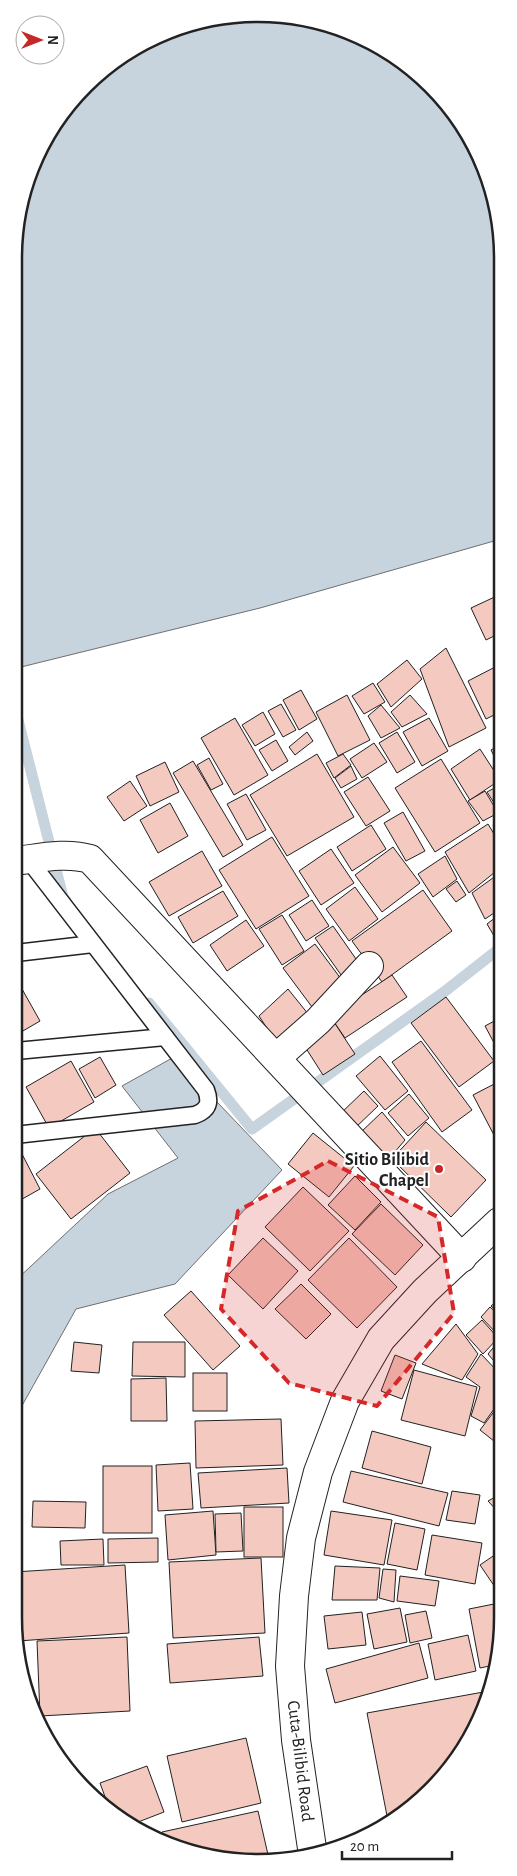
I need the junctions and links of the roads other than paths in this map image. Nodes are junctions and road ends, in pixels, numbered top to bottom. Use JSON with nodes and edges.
{"nodes":[{"id":1,"x":30,"y":859,"type":"edge"},
{"id":2,"x":93,"y":944,"type":"junction"},
{"id":3,"x":22,"y":952,"type":"edge"},
{"id":4,"x":369,"y":966,"type":"dead end"},
{"id":5,"x":165,"y":1037,"type":"junction"},
{"id":6,"x":22,"y":1050,"type":"edge"},
{"id":7,"x":276,"y":1058,"type":"junction"},
{"id":8,"x":22,"y":1134,"type":"edge"},
{"id":9,"x":494,"y":1227,"type":"edge"},
{"id":10,"x":462,"y":1258,"type":"junction"},
{"id":11,"x":312,"y":1847,"type":"edge"}],
"edges":[{"from":1,"to":2,"type":"lane"},
{"from":1,"to":7,"type":"street"},
{"from":2,"to":3,"type":"lane"},
{"from":2,"to":5,"type":"lane"},
{"from":4,"to":7,"type":"street"},
{"from":5,"to":6,"type":"lane"},
{"from":5,"to":8,"type":"lane"},
{"from":7,"to":10,"type":"street"},
{"from":9,"to":10,"type":"street","name":"Cuta-Bilibid Road"},
{"from":10,"to":11,"type":"street","name":"Cuta-Bilibid Road"}]}
